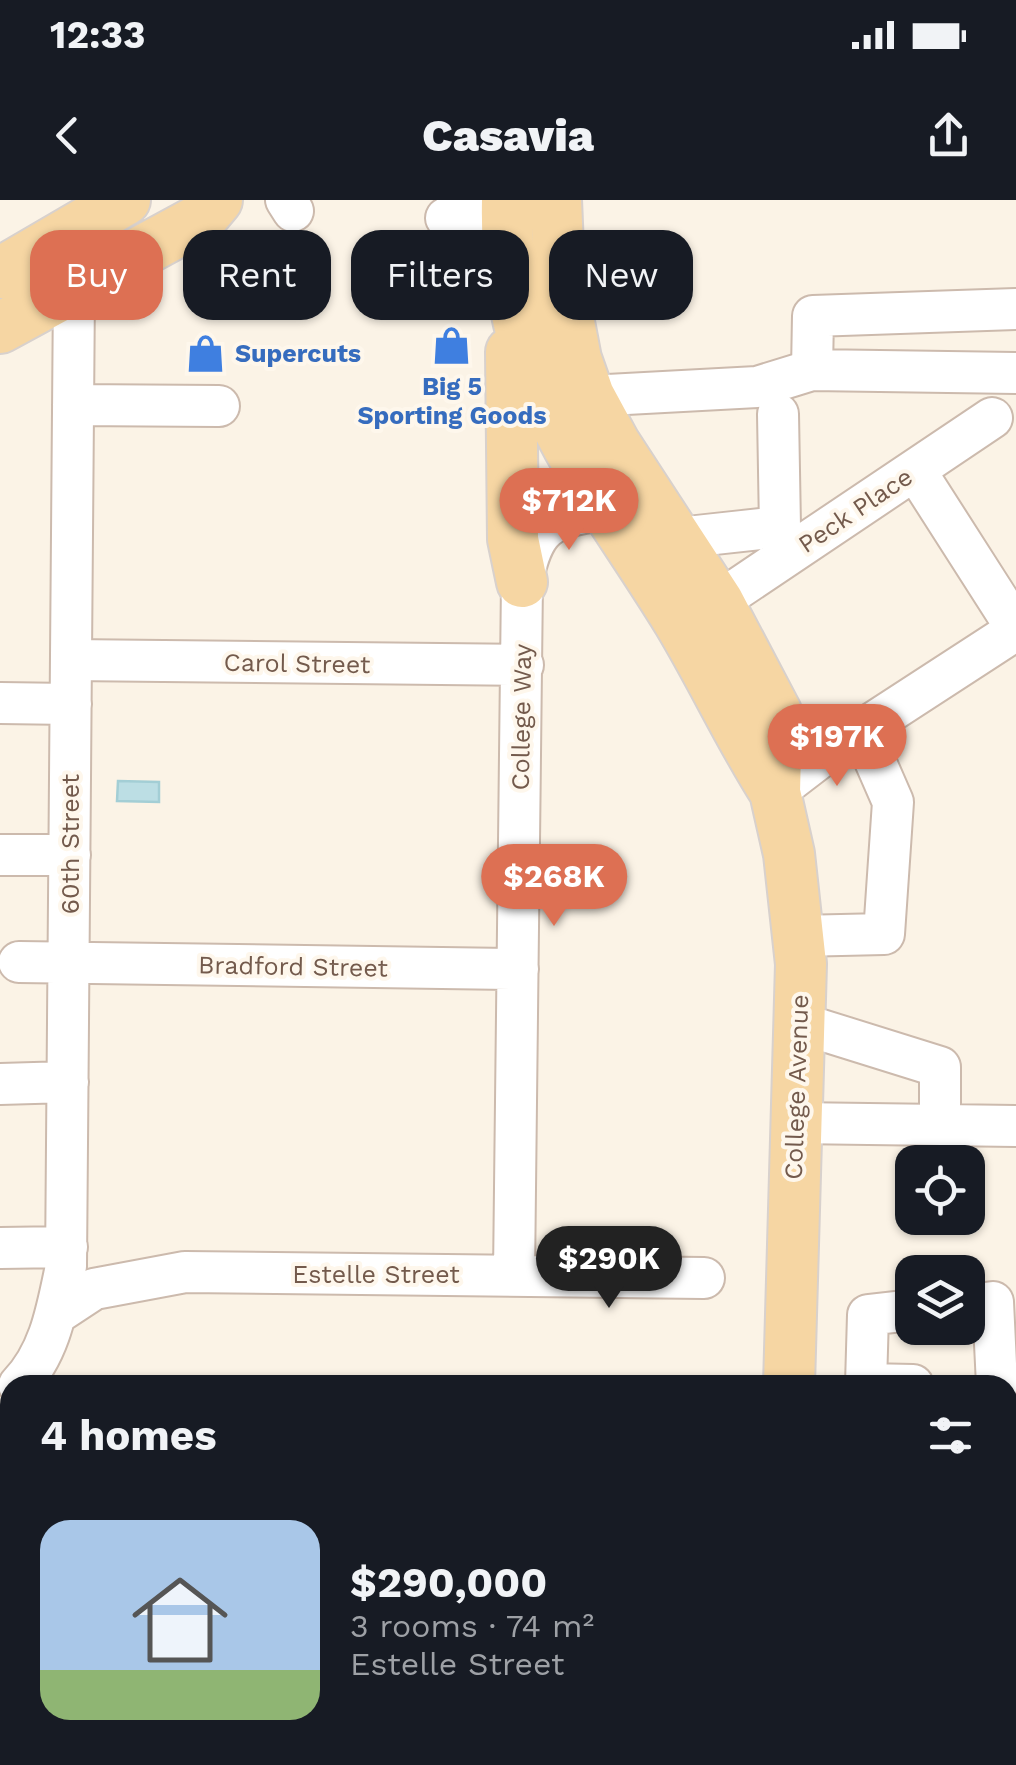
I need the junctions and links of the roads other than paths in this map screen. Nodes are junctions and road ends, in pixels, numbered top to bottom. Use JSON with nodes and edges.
{"nodes":[{"id":1,"x":125,"y":200,"type":"edge"},
{"id":2,"x":217,"y":200,"type":"edge"},
{"id":3,"x":556,"y":200,"type":"edge"},
{"id":4,"x":446,"y":218,"type":"dead end"},
{"id":5,"x":508,"y":226,"type":"edge"},
{"id":6,"x":163,"y":241,"type":"edge"},
{"id":7,"x":0,"y":273,"type":"edge"},
{"id":8,"x":1016,"y":309,"type":"edge"},
{"id":9,"x":30,"y":313,"type":"edge"},
{"id":10,"x":74,"y":320,"type":"edge"},
{"id":11,"x":0,"y":328,"type":"edge"},
{"id":12,"x":812,"y":370,"type":"junction"},
{"id":13,"x":1016,"y":373,"type":"edge"},
{"id":14,"x":589,"y":396,"type":"junction"},
{"id":15,"x":73,"y":405,"type":"junction"},
{"id":16,"x":219,"y":406,"type":"dead end"},
{"id":17,"x":778,"y":414,"type":"dead end"},
{"id":18,"x":992,"y":418,"type":"dead end"},
{"id":19,"x":915,"y":470,"type":"junction"},
{"id":20,"x":603,"y":510,"type":"junction"},
{"id":21,"x":678,"y":538,"type":"junction"},
{"id":22,"x":522,"y":582,"type":"junction"},
{"id":23,"x":718,"y":602,"type":"junction"},
{"id":24,"x":1016,"y":629,"type":"edge"},
{"id":25,"x":71,"y":660,"type":"junction"},
{"id":26,"x":523,"y":666,"type":"junction"},
{"id":27,"x":0,"y":703,"type":"edge"},
{"id":28,"x":71,"y":704,"type":"junction"},
{"id":29,"x":862,"y":732,"type":"junction"},
{"id":30,"x":775,"y":792,"type":"junction"},
{"id":31,"x":0,"y":855,"type":"edge"},
{"id":32,"x":70,"y":855,"type":"junction"},
{"id":33,"x":798,"y":936,"type":"junction"},
{"id":34,"x":19,"y":962,"type":"dead end"},
{"id":35,"x":68,"y":963,"type":"junction"},
{"id":36,"x":518,"y":969,"type":"junction"},
{"id":37,"x":799,"y":1023,"type":"junction"},
{"id":38,"x":68,"y":1082,"type":"junction"},
{"id":39,"x":0,"y":1084,"type":"edge"},
{"id":40,"x":795,"y":1123,"type":"junction"},
{"id":41,"x":940,"y":1125,"type":"junction"},
{"id":42,"x":1016,"y":1126,"type":"edge"},
{"id":43,"x":66,"y":1247,"type":"junction"},
{"id":44,"x":0,"y":1248,"type":"edge"},
{"id":45,"x":514,"y":1275,"type":"junction"},
{"id":46,"x":704,"y":1278,"type":"dead end"},
{"id":47,"x":985,"y":1303,"type":"edge"},
{"id":48,"x":895,"y":1312,"type":"edge"},
{"id":49,"x":56,"y":1314,"type":"junction"},
{"id":50,"x":29,"y":1375,"type":"edge"},
{"id":51,"x":789,"y":1375,"type":"edge"},
{"id":52,"x":866,"y":1375,"type":"edge"},
{"id":53,"x":997,"y":1375,"type":"edge"}],
"edges":[{"from":1,"to":7,"type":"main road"},
{"from":2,"to":6,"type":"main road"},
{"from":3,"to":14,"type":"main road","name":"College Avenue"},
{"from":4,"to":5,"type":"street"},
{"from":5,"to":20,"type":"main road","name":"College Avenue"},
{"from":5,"to":22,"type":"main road"},
{"from":8,"to":12,"type":"street"},
{"from":9,"to":11,"type":"main road"},
{"from":10,"to":15,"type":"street","name":"60th Street"},
{"from":12,"to":13,"type":"street"},
{"from":12,"to":14,"type":"street"},
{"from":14,"to":21,"type":"main road","name":"College Avenue"},
{"from":15,"to":16,"type":"street"},
{"from":15,"to":25,"type":"street","name":"60th Street"},
{"from":17,"to":21,"type":"street"},
{"from":18,"to":19,"type":"street","name":"Peck Place"},
{"from":19,"to":23,"type":"street","name":"Peck Place"},
{"from":19,"to":24,"type":"street"},
{"from":20,"to":22,"type":"street","name":"College Way"},
{"from":20,"to":30,"type":"main road","name":"College Avenue"},
{"from":21,"to":23,"type":"main road","name":"College Avenue"},
{"from":22,"to":26,"type":"street","name":"College Way"},
{"from":23,"to":30,"type":"main road","name":"College Avenue"},
{"from":24,"to":29,"type":"street"},
{"from":25,"to":26,"type":"street","name":"Carol Street"},
{"from":25,"to":28,"type":"street","name":"60th Street"},
{"from":26,"to":36,"type":"street","name":"College Way"},
{"from":27,"to":28,"type":"street"},
{"from":28,"to":32,"type":"street","name":"60th Street"},
{"from":29,"to":30,"type":"street"},
{"from":29,"to":33,"type":"street"},
{"from":30,"to":33,"type":"main road","name":"College Avenue"},
{"from":31,"to":32,"type":"street"},
{"from":32,"to":35,"type":"street","name":"60th Street"},
{"from":33,"to":37,"type":"main road","name":"College Avenue"},
{"from":34,"to":35,"type":"street","name":"Bradford Street"},
{"from":35,"to":36,"type":"street","name":"Bradford Street"},
{"from":35,"to":38,"type":"street","name":"60th Street"},
{"from":36,"to":45,"type":"street","name":"College Way"},
{"from":37,"to":40,"type":"main road","name":"College Avenue"},
{"from":37,"to":41,"type":"street"},
{"from":38,"to":39,"type":"street"},
{"from":38,"to":43,"type":"street","name":"60th Street"},
{"from":40,"to":41,"type":"street"},
{"from":40,"to":51,"type":"main road","name":"College Avenue"},
{"from":41,"to":42,"type":"street"},
{"from":43,"to":44,"type":"street"},
{"from":43,"to":49,"type":"street","name":"60th Street"},
{"from":45,"to":46,"type":"street","name":"Estelle Street"},
{"from":45,"to":49,"type":"street","name":"Estelle Street"},
{"from":47,"to":53,"type":"street"},
{"from":48,"to":52,"type":"street"},
{"from":49,"to":50,"type":"street","name":"60th Street"}]}
